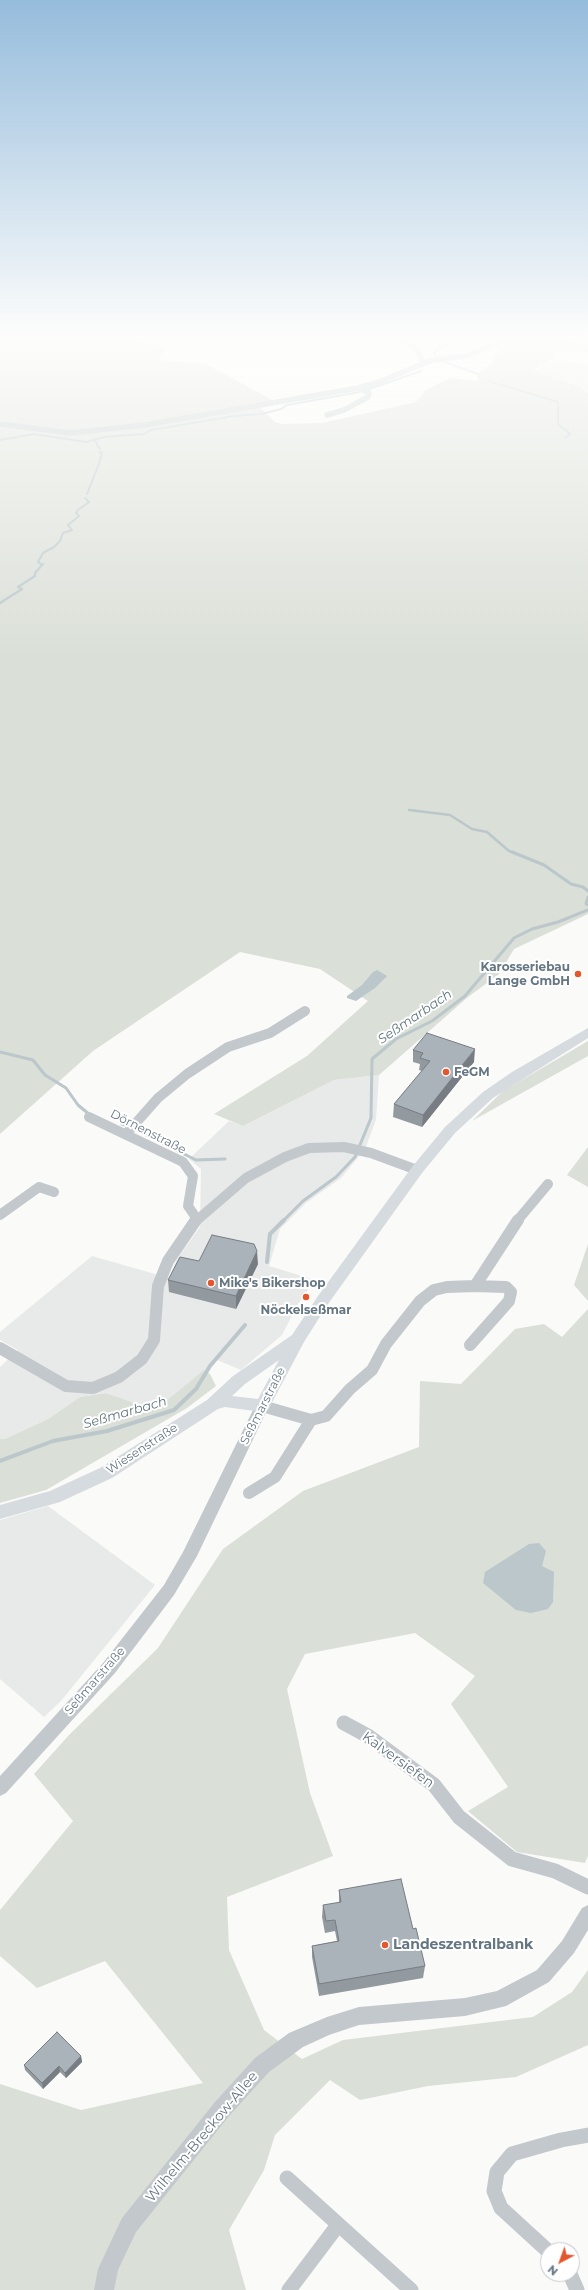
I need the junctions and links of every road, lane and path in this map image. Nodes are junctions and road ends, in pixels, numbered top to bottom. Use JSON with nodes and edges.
{"nodes":[{"id":1,"x":305,"y":1011,"type":"dead end"},
{"id":2,"x":588,"y":1032,"type":"edge"},
{"id":3,"x":89,"y":1116,"type":"dead end"},
{"id":4,"x":127,"y":1134,"type":"junction"},
{"id":5,"x":418,"y":1170,"type":"junction"},
{"id":6,"x":548,"y":1184,"type":"dead end"},
{"id":7,"x":54,"y":1192,"type":"dead end"},
{"id":8,"x":0,"y":1215,"type":"edge"},
{"id":9,"x":197,"y":1219,"type":"junction"},
{"id":10,"x":475,"y":1286,"type":"junction"},
{"id":11,"x":298,"y":1339,"type":"junction"},
{"id":12,"x":470,"y":1345,"type":"dead end"},
{"id":13,"x":0,"y":1348,"type":"edge"},
{"id":14,"x":213,"y":1404,"type":"junction"},
{"id":15,"x":262,"y":1406,"type":"junction"},
{"id":16,"x":311,"y":1420,"type":"junction"},
{"id":17,"x":249,"y":1493,"type":"dead end"},
{"id":18,"x":0,"y":1512,"type":"edge"},
{"id":19,"x":344,"y":1723,"type":"dead end"},
{"id":20,"x":0,"y":1788,"type":"edge"},
{"id":21,"x":588,"y":1887,"type":"edge"},
{"id":22,"x":588,"y":1914,"type":"edge"},
{"id":23,"x":588,"y":2135,"type":"edge"},
{"id":24,"x":287,"y":2178,"type":"dead end"},
{"id":25,"x":338,"y":2225,"type":"junction"},
{"id":26,"x":540,"y":2244,"type":"edge"},
{"id":27,"x":104,"y":2290,"type":"edge"},
{"id":28,"x":289,"y":2290,"type":"edge"},
{"id":29,"x":412,"y":2290,"type":"edge"}],
"edges":[{"from":1,"to":4,"type":"street"},
{"from":2,"to":5,"type":"main road","name":"Seßmarstraße"},
{"from":3,"to":4,"type":"street","name":"Dörnenstraße"},
{"from":4,"to":9,"type":"street","name":"Dörnenstraße"},
{"from":5,"to":9,"type":"street"},
{"from":5,"to":11,"type":"main road","name":"Seßmarstraße"},
{"from":6,"to":10,"type":"street"},
{"from":7,"to":8,"type":"street"},
{"from":9,"to":13,"type":"street"},
{"from":10,"to":12,"type":"street"},
{"from":10,"to":16,"type":"street"},
{"from":11,"to":14,"type":"main road"},
{"from":11,"to":15,"type":"main road","name":"Seßmarstraße"},
{"from":14,"to":15,"type":"main road","name":"Wiesenstraße"},
{"from":14,"to":18,"type":"main road","name":"Wiesenstraße"},
{"from":15,"to":16,"type":"street"},
{"from":15,"to":20,"type":"street","name":"Seßmarstraße"},
{"from":16,"to":17,"type":"street"},
{"from":19,"to":21,"type":"street","name":"Kalversiefen"},
{"from":22,"to":27,"type":"street","name":"Wilhelm-Breckow-Allee"},
{"from":23,"to":26,"type":"street"},
{"from":24,"to":25,"type":"street"},
{"from":25,"to":28,"type":"street"},
{"from":25,"to":29,"type":"street"}]}
